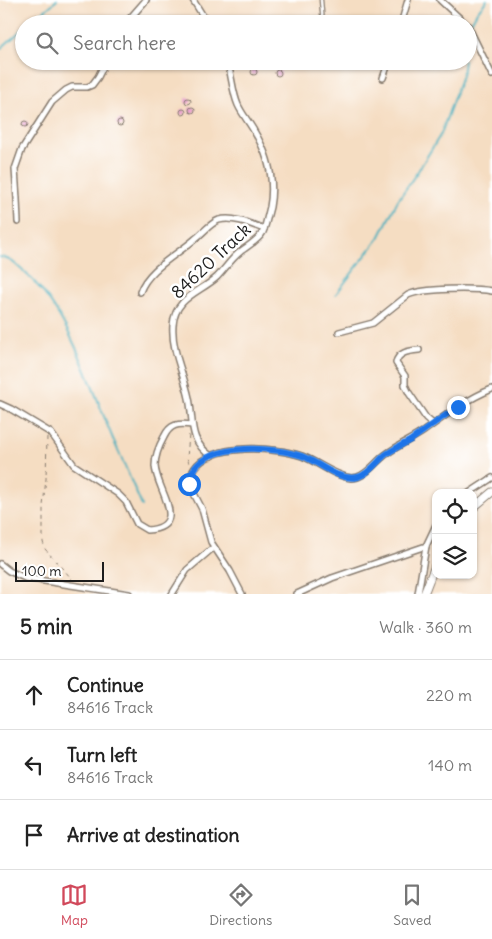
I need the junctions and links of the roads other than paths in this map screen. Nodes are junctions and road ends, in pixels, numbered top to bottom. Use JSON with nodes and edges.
{"nodes":[{"id":1,"x":146,"y":0,"type":"edge"},
{"id":2,"x":193,"y":0,"type":"edge"},
{"id":3,"x":321,"y":0,"type":"edge"},
{"id":4,"x":408,"y":0,"type":"edge"},
{"id":5,"x":440,"y":0,"type":"edge"},
{"id":6,"x":134,"y":15,"type":"edge"},
{"id":7,"x":202,"y":15,"type":"edge"},
{"id":8,"x":322,"y":15,"type":"edge"},
{"id":9,"x":404,"y":15,"type":"edge"},
{"id":10,"x":456,"y":15,"type":"edge"},
{"id":11,"x":477,"y":45,"type":"edge"},
{"id":12,"x":102,"y":70,"type":"edge"},
{"id":13,"x":229,"y":70,"type":"edge"},
{"id":14,"x":386,"y":70,"type":"edge"},
{"id":15,"x":492,"y":75,"type":"edge"},
{"id":16,"x":383,"y":78,"type":"dead end"},
{"id":17,"x":18,"y":222,"type":"dead end"},
{"id":18,"x":264,"y":229,"type":"junction"},
{"id":19,"x":492,"y":291,"type":"edge"},
{"id":20,"x":140,"y":292,"type":"dead end"},
{"id":21,"x":338,"y":332,"type":"dead end"},
{"id":22,"x":419,"y":350,"type":"dead end"},
{"id":23,"x":492,"y":389,"type":"edge"},
{"id":24,"x":0,"y":404,"type":"edge"},
{"id":25,"x":433,"y":424,"type":"junction"},
{"id":26,"x":192,"y":425,"type":"junction"},
{"id":27,"x":211,"y":456,"type":"junction"},
{"id":28,"x":492,"y":478,"type":"edge"},
{"id":29,"x":475,"y":489,"type":"edge"},
{"id":30,"x":492,"y":492,"type":"edge"},
{"id":31,"x":477,"y":505,"type":"edge"},
{"id":32,"x":432,"y":533,"type":"edge"},
{"id":33,"x":426,"y":546,"type":"junction"},
{"id":34,"x":214,"y":547,"type":"junction"},
{"id":35,"x":0,"y":564,"type":"edge"},
{"id":36,"x":432,"y":573,"type":"edge"},
{"id":37,"x":99,"y":592,"type":"edge"},
{"id":38,"x":302,"y":593,"type":"edge"},
{"id":39,"x":129,"y":594,"type":"edge"},
{"id":40,"x":172,"y":594,"type":"edge"},
{"id":41,"x":242,"y":594,"type":"edge"},
{"id":42,"x":418,"y":594,"type":"edge"},
{"id":43,"x":424,"y":594,"type":"edge"}],
"edges":[{"from":1,"to":6,"type":"street"},
{"from":2,"to":7,"type":"street"},
{"from":3,"to":8,"type":"lane"},
{"from":4,"to":9,"type":"street"},
{"from":5,"to":10,"type":"street"},
{"from":11,"to":15,"type":"street"},
{"from":12,"to":17,"type":"street"},
{"from":13,"to":18,"type":"street","name":"84620 Track"},
{"from":14,"to":16,"type":"street"},
{"from":18,"to":20,"type":"street"},
{"from":18,"to":26,"type":"street","name":"84620 Track"},
{"from":19,"to":21,"type":"street"},
{"from":22,"to":25,"type":"street"},
{"from":23,"to":25,"type":"street"},
{"from":24,"to":26,"type":"street"},
{"from":25,"to":27,"type":"street"},
{"from":26,"to":27,"type":"street","name":"84620 Track"},
{"from":27,"to":34,"type":"street"},
{"from":28,"to":29,"type":"street"},
{"from":30,"to":31,"type":"street"},
{"from":32,"to":33,"type":"street"},
{"from":33,"to":38,"type":"street"},
{"from":33,"to":42,"type":"street"},
{"from":34,"to":40,"type":"street"},
{"from":34,"to":41,"type":"street"},
{"from":35,"to":37,"type":"street"},
{"from":36,"to":43,"type":"street"},
{"from":37,"to":39,"type":"street"}]}
